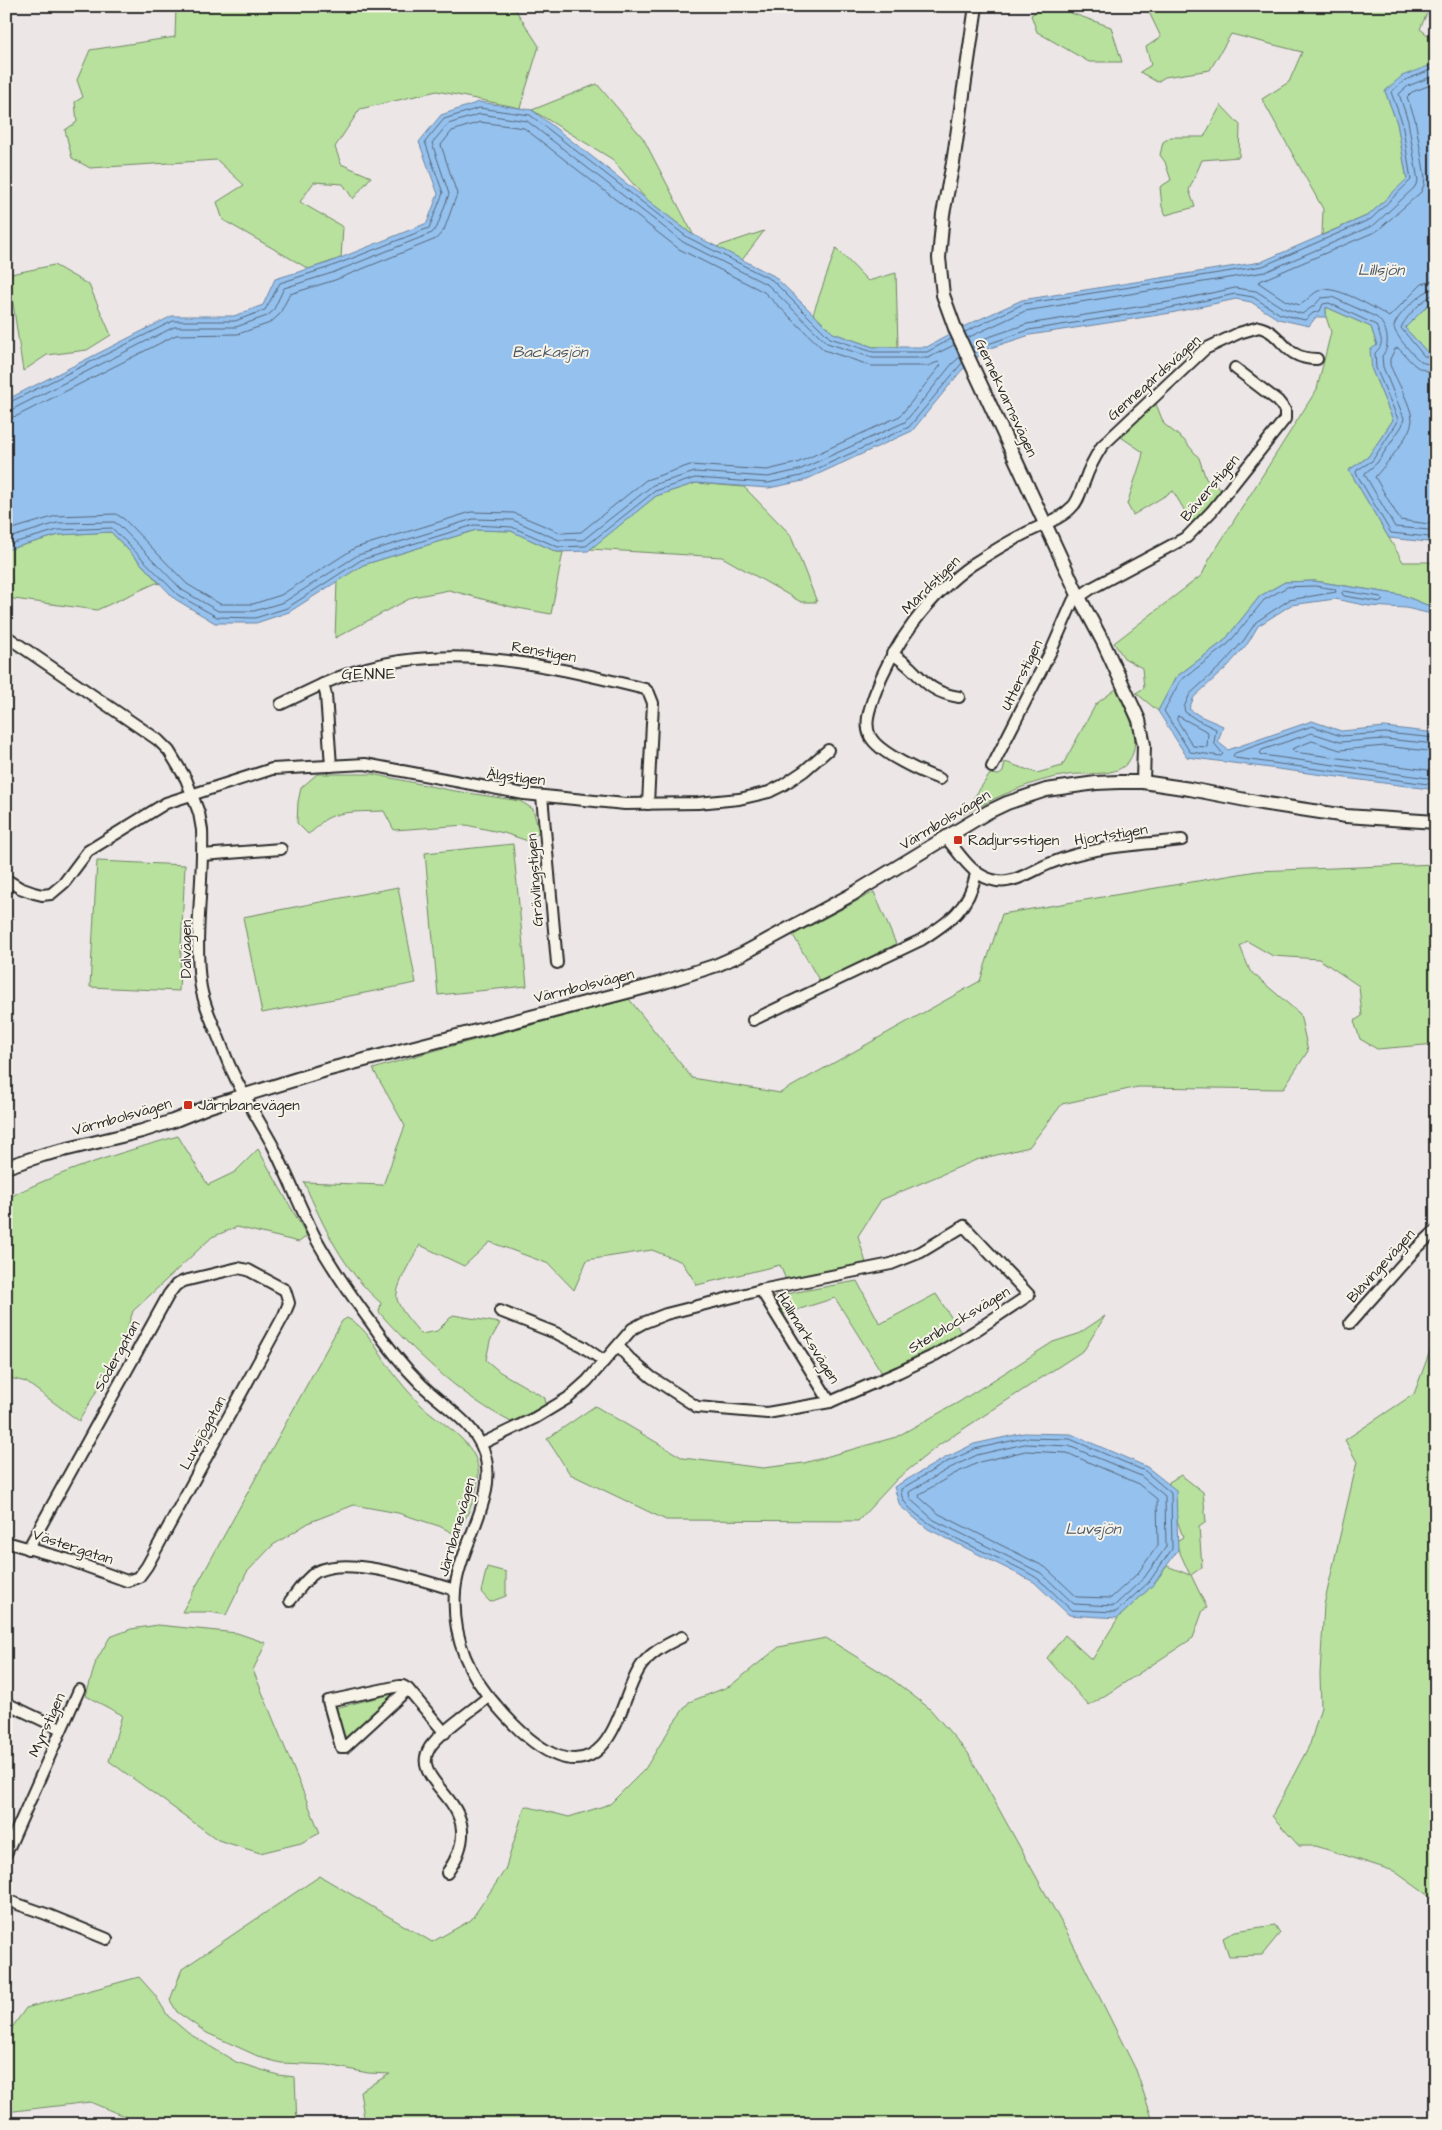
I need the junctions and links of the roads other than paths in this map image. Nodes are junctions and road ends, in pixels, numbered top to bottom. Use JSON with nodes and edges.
{"nodes":[{"id":1,"x":976,"y":6,"type":"edge"},
{"id":2,"x":1317,"y":359,"type":"dead end"},
{"id":3,"x":1235,"y":368,"type":"dead end"},
{"id":4,"x":1045,"y":524,"type":"junction"},
{"id":5,"x":1079,"y":597,"type":"junction"},
{"id":6,"x":6,"y":636,"type":"edge"},
{"id":7,"x":892,"y":654,"type":"junction"},
{"id":8,"x":323,"y":684,"type":"junction"},
{"id":9,"x":959,"y":697,"type":"dead end"},
{"id":10,"x":281,"y":704,"type":"dead end"},
{"id":11,"x":828,"y":750,"type":"dead end"},
{"id":12,"x":331,"y":766,"type":"junction"},
{"id":13,"x":992,"y":767,"type":"dead end"},
{"id":14,"x":940,"y":779,"type":"dead end"},
{"id":15,"x":1143,"y":782,"type":"junction"},
{"id":16,"x":193,"y":795,"type":"junction"},
{"id":17,"x":542,"y":796,"type":"junction"},
{"id":18,"x":648,"y":804,"type":"junction"},
{"id":19,"x":1436,"y":822,"type":"edge"},
{"id":20,"x":946,"y":838,"type":"junction"},
{"id":21,"x":1182,"y":840,"type":"dead end"},
{"id":22,"x":281,"y":848,"type":"dead end"},
{"id":23,"x":202,"y":855,"type":"junction"},
{"id":24,"x":976,"y":874,"type":"junction"},
{"id":25,"x":7,"y":880,"type":"edge"},
{"id":26,"x":557,"y":963,"type":"dead end"},
{"id":27,"x":753,"y":1020,"type":"dead end"},
{"id":28,"x":245,"y":1095,"type":"junction"},
{"id":29,"x":6,"y":1167,"type":"edge"},
{"id":30,"x":1436,"y":1230,"type":"edge"},
{"id":31,"x":760,"y":1290,"type":"junction"},
{"id":32,"x":287,"y":1294,"type":"joint"},
{"id":33,"x":500,"y":1311,"type":"dead end"},
{"id":34,"x":1350,"y":1323,"type":"dead end"},
{"id":35,"x":618,"y":1346,"type":"junction"},
{"id":36,"x":604,"y":1361,"type":"junction"},
{"id":37,"x":830,"y":1402,"type":"junction"},
{"id":38,"x":481,"y":1444,"type":"junction"},
{"id":39,"x":6,"y":1542,"type":"edge"},
{"id":40,"x":28,"y":1549,"type":"junction"},
{"id":41,"x":131,"y":1580,"type":"joint"},
{"id":42,"x":455,"y":1590,"type":"junction"},
{"id":43,"x":290,"y":1601,"type":"dead end"},
{"id":44,"x":682,"y":1637,"type":"dead end"},
{"id":45,"x":408,"y":1689,"type":"junction"},
{"id":46,"x":79,"y":1690,"type":"dead end"},
{"id":47,"x":488,"y":1697,"type":"junction"},
{"id":48,"x":6,"y":1703,"type":"edge"},
{"id":49,"x":61,"y":1729,"type":"junction"},
{"id":50,"x":445,"y":1733,"type":"junction"},
{"id":51,"x":6,"y":1854,"type":"edge"},
{"id":52,"x":447,"y":1873,"type":"dead end"},
{"id":53,"x":6,"y":1900,"type":"edge"},
{"id":54,"x":107,"y":1939,"type":"dead end"}],
"edges":[{"from":1,"to":4,"type":"street","name":"Gennekvarnsvägen"},
{"from":2,"to":4,"type":"street","name":"Gennegårdsvägen"},
{"from":3,"to":5,"type":"street","name":"Bäverstigen"},
{"from":4,"to":5,"type":"street","name":"Gennekvarnsvägen"},
{"from":4,"to":7,"type":"street","name":"Mårdstigen"},
{"from":5,"to":13,"type":"street","name":"Utterstigen"},
{"from":5,"to":15,"type":"street","name":"Gennekvarnsvägen"},
{"from":6,"to":16,"type":"street","name":"Dalvägen"},
{"from":7,"to":9,"type":"street"},
{"from":7,"to":14,"type":"street","name":"Mårdstigen"},
{"from":8,"to":10,"type":"street","name":"Renstigen"},
{"from":8,"to":12,"type":"street"},
{"from":8,"to":18,"type":"street","name":"Renstigen"},
{"from":11,"to":18,"type":"street","name":"Älgstigen"},
{"from":12,"to":16,"type":"street","name":"Älgstigen"},
{"from":12,"to":17,"type":"street","name":"Älgstigen"},
{"from":15,"to":19,"type":"street","name":"Värmbolsvägen"},
{"from":15,"to":20,"type":"street","name":"Värmbolsvägen"},
{"from":16,"to":23,"type":"street","name":"Dalvägen"},
{"from":16,"to":25,"type":"street"},
{"from":17,"to":18,"type":"street","name":"Älgstigen"},
{"from":17,"to":26,"type":"street","name":"Grävlingstigen"},
{"from":20,"to":24,"type":"street"},
{"from":20,"to":28,"type":"street","name":"Värmbolsvägen"},
{"from":21,"to":24,"type":"street","name":"Hjortstigen"},
{"from":22,"to":23,"type":"street"},
{"from":23,"to":28,"type":"street","name":"Dalvägen"},
{"from":24,"to":27,"type":"street"},
{"from":28,"to":29,"type":"street","name":"Värmbolsvägen"},
{"from":28,"to":38,"type":"street","name":"Järnbanevägen"},
{"from":30,"to":34,"type":"street","name":"Blåvingevägen"},
{"from":31,"to":35,"type":"street","name":"Stenblocksvägen"},
{"from":31,"to":37,"type":"street","name":"Hällmarksvägen"},
{"from":31,"to":37,"type":"street","name":"Stenblocksvägen"},
{"from":32,"to":40,"type":"street","name":"Södergatan"},
{"from":32,"to":41,"type":"street","name":"Luvsjögatan"},
{"from":33,"to":36,"type":"street"},
{"from":35,"to":36,"type":"street","name":"Stenblocksvägen"},
{"from":35,"to":37,"type":"street","name":"Stenblocksvägen"},
{"from":36,"to":38,"type":"street","name":"Stenblocksvägen"},
{"from":38,"to":42,"type":"street","name":"Järnbanevägen"},
{"from":39,"to":40,"type":"street","name":"Västergatan"},
{"from":40,"to":41,"type":"street","name":"Västergatan"},
{"from":42,"to":43,"type":"street"},
{"from":42,"to":47,"type":"street","name":"Järnbanevägen"},
{"from":44,"to":47,"type":"street","name":"Järnbanevägen"},
{"from":45,"to":45,"type":"street"},
{"from":45,"to":50,"type":"street"},
{"from":46,"to":49,"type":"street","name":"Myrstigen"},
{"from":47,"to":50,"type":"street"},
{"from":48,"to":49,"type":"street"},
{"from":49,"to":51,"type":"street","name":"Myrstigen"},
{"from":50,"to":52,"type":"street"},
{"from":53,"to":54,"type":"street"}]}
